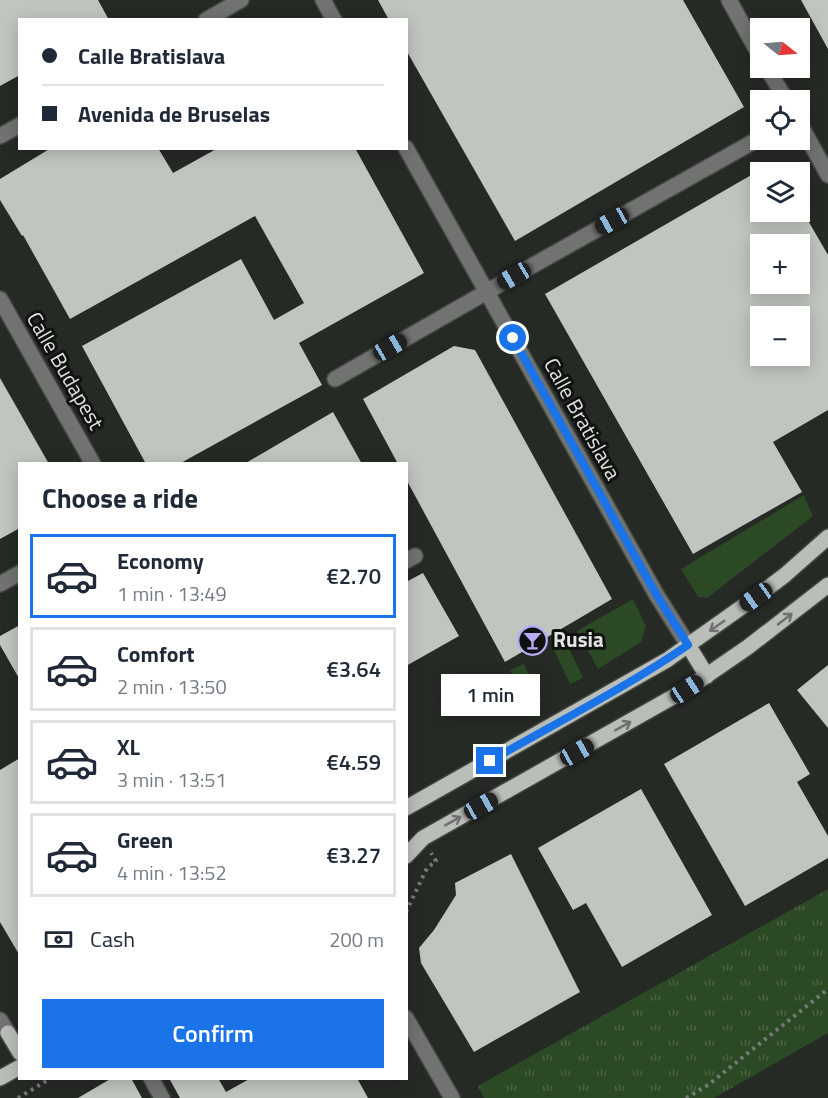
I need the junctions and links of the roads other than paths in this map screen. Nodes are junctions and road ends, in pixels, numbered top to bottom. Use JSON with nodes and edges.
{"nodes":[{"id":1,"x":241,"y":0,"type":"edge"},
{"id":2,"x":323,"y":0,"type":"edge"},
{"id":3,"x":729,"y":0,"type":"edge"},
{"id":4,"x":210,"y":18,"type":"edge"},
{"id":5,"x":333,"y":18,"type":"edge"},
{"id":6,"x":750,"y":38,"type":"edge"},
{"id":7,"x":18,"y":126,"type":"edge"},
{"id":8,"x":0,"y":136,"type":"edge"},
{"id":9,"x":810,"y":142,"type":"edge"},
{"id":10,"x":750,"y":144,"type":"edge"},
{"id":11,"x":407,"y":150,"type":"edge"},
{"id":12,"x":828,"y":175,"type":"edge"},
{"id":13,"x":487,"y":291,"type":"junction"},
{"id":14,"x":0,"y":299,"type":"edge"},
{"id":15,"x":334,"y":379,"type":"dead end"},
{"id":16,"x":92,"y":462,"type":"edge"},
{"id":17,"x":828,"y":537,"type":"edge"},
{"id":18,"x":18,"y":574,"type":"edge"},
{"id":19,"x":0,"y":584,"type":"edge"},
{"id":20,"x":828,"y":585,"type":"edge"},
{"id":21,"x":688,"y":645,"type":"junction"},
{"id":22,"x":707,"y":676,"type":"junction"},
{"id":23,"x":408,"y":807,"type":"edge"},
{"id":24,"x":408,"y":854,"type":"edge"},
{"id":25,"x":408,"y":1021,"type":"edge"},
{"id":26,"x":7,"y":1029,"type":"edge"},
{"id":27,"x":18,"y":1049,"type":"edge"},
{"id":28,"x":18,"y":1068,"type":"edge"},
{"id":29,"x":0,"y":1078,"type":"edge"},
{"id":30,"x":152,"y":1080,"type":"edge"},
{"id":31,"x":162,"y":1098,"type":"edge"},
{"id":32,"x":452,"y":1098,"type":"edge"}],
"edges":[{"from":1,"to":4,"type":"street"},
{"from":2,"to":5,"type":"street"},
{"from":3,"to":6,"type":"street"},
{"from":7,"to":8,"type":"street"},
{"from":9,"to":12,"type":"street"},
{"from":10,"to":13,"type":"street"},
{"from":11,"to":13,"type":"street","name":"Calle Bratislava"},
{"from":13,"to":15,"type":"street"},
{"from":13,"to":21,"type":"street","name":"Calle Bratislava"},
{"from":14,"to":16,"type":"street","name":"Calle Budapest"},
{"from":17,"to":21,"type":"main road","one_way":true},
{"from":18,"to":19,"type":"street"},
{"from":22,"to":20,"type":"main road","one_way":true},
{"from":21,"to":22,"type":"main road"},
{"from":21,"to":23,"type":"main road"},
{"from":24,"to":22,"type":"main road","one_way":true},
{"from":25,"to":32,"type":"street"},
{"from":26,"to":27,"type":"main road"},
{"from":28,"to":29,"type":"main road"},
{"from":30,"to":31,"type":"street"}]}
